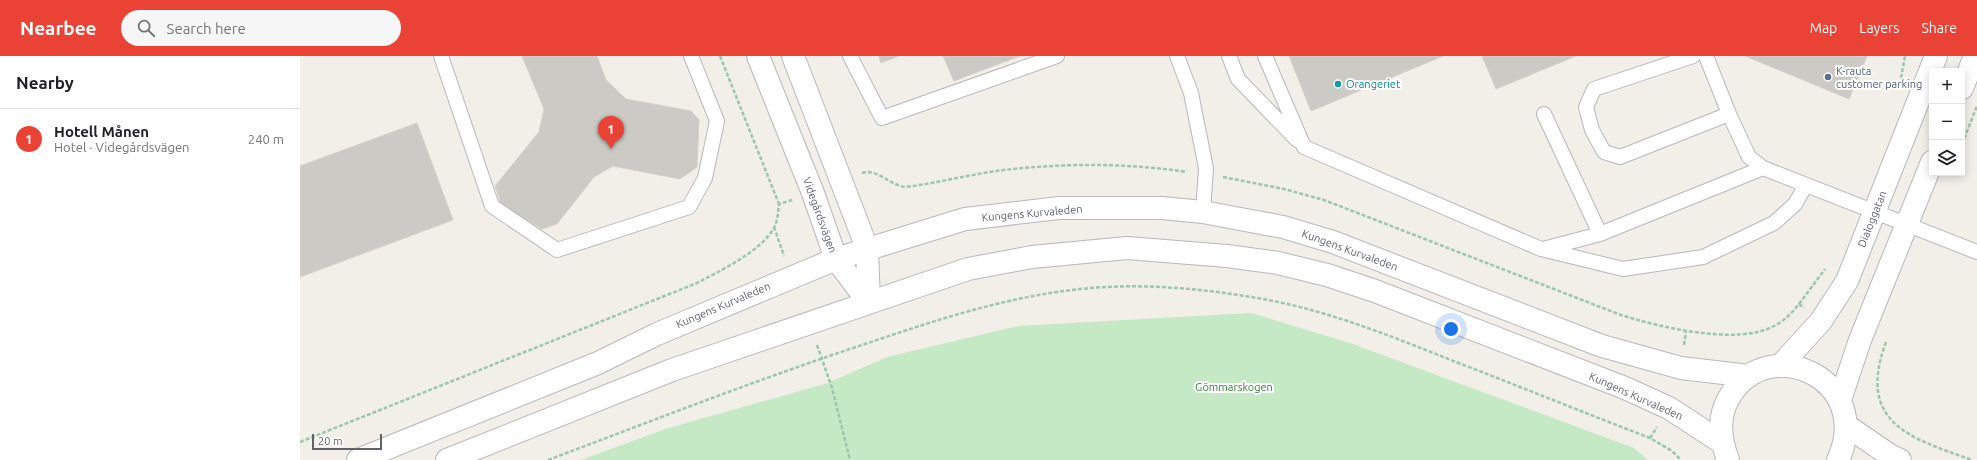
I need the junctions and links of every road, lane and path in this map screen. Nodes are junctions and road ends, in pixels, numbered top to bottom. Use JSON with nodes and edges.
{"nodes":[{"id":1,"x":441,"y":56,"type":"edge"},
{"id":2,"x":691,"y":56,"type":"edge"},
{"id":3,"x":720,"y":56,"type":"edge"},
{"id":4,"x":758,"y":56,"type":"edge"},
{"id":5,"x":793,"y":56,"type":"edge"},
{"id":6,"x":850,"y":56,"type":"edge"},
{"id":7,"x":1057,"y":56,"type":"edge"},
{"id":8,"x":1177,"y":56,"type":"edge"},
{"id":9,"x":1229,"y":56,"type":"edge"},
{"id":10,"x":1265,"y":56,"type":"edge"},
{"id":11,"x":1693,"y":56,"type":"edge"},
{"id":12,"x":1706,"y":56,"type":"edge"},
{"id":13,"x":1936,"y":56,"type":"edge"},
{"id":14,"x":1975,"y":56,"type":"edge"},
{"id":15,"x":1965,"y":81,"type":"edge"},
{"id":16,"x":1977,"y":106,"type":"edge"},
{"id":17,"x":1544,"y":114,"type":"dead end"},
{"id":18,"x":1729,"y":114,"type":"junction"},
{"id":19,"x":1964,"y":140,"type":"edge"},
{"id":20,"x":1304,"y":147,"type":"junction"},
{"id":21,"x":1763,"y":168,"type":"junction"},
{"id":22,"x":1929,"y":169,"type":"edge"},
{"id":23,"x":1806,"y":185,"type":"junction"},
{"id":24,"x":778,"y":204,"type":"dead end"},
{"id":25,"x":1875,"y":211,"type":"junction"},
{"id":26,"x":1203,"y":212,"type":"junction"},
{"id":27,"x":1907,"y":224,"type":"junction"},
{"id":28,"x":1600,"y":234,"type":"junction"},
{"id":29,"x":867,"y":248,"type":"junction"},
{"id":30,"x":1541,"y":249,"type":"junction"},
{"id":31,"x":1976,"y":250,"type":"edge"},
{"id":32,"x":836,"y":259,"type":"junction"},
{"id":33,"x":869,"y":302,"type":"junction"},
{"id":34,"x":1885,"y":346,"type":"dead end"},
{"id":35,"x":821,"y":358,"type":"junction"},
{"id":36,"x":1780,"y":366,"type":"junction"},
{"id":37,"x":1749,"y":376,"type":"junction"},
{"id":38,"x":1840,"y":400,"type":"junction"},
{"id":39,"x":1847,"y":426,"type":"junction"},
{"id":40,"x":1725,"y":451,"type":"edge"},
{"id":41,"x":358,"y":460,"type":"edge"},
{"id":42,"x":447,"y":460,"type":"edge"},
{"id":43,"x":548,"y":460,"type":"edge"},
{"id":44,"x":850,"y":460,"type":"edge"},
{"id":45,"x":1681,"y":460,"type":"edge"},
{"id":46,"x":1838,"y":460,"type":"edge"},
{"id":47,"x":1900,"y":460,"type":"edge"},
{"id":48,"x":1972,"y":460,"type":"edge"}],
"edges":[{"from":1,"to":2,"type":"lane"},
{"from":3,"to":24,"type":"path"},
{"from":4,"to":32,"type":"street","name":"Videgårdsvägen"},
{"from":5,"to":29,"type":"street"},
{"from":6,"to":7,"type":"lane"},
{"from":8,"to":26,"type":"lane"},
{"from":9,"to":20,"type":"lane"},
{"from":10,"to":20,"type":"lane"},
{"from":11,"to":18,"type":"lane"},
{"from":12,"to":18,"type":"lane"},
{"from":13,"to":25,"type":"street","name":"Dialoggatan"},
{"from":14,"to":15,"type":"street"},
{"from":16,"to":19,"type":"path"},
{"from":17,"to":28,"type":"lane"},
{"from":18,"to":21,"type":"lane"},
{"from":20,"to":30,"type":"lane"},
{"from":21,"to":23,"type":"lane"},
{"from":21,"to":28,"type":"lane"},
{"from":22,"to":27,"type":"street"},
{"from":23,"to":25,"type":"lane"},
{"from":23,"to":30,"type":"lane"},
{"from":25,"to":27,"type":"lane"},
{"from":25,"to":36,"type":"street","name":"Dialoggatan"},
{"from":26,"to":29,"type":"street","name":"Kungens Kurvaleden"},
{"from":26,"to":37,"type":"street","name":"Kungens Kurvaleden"},
{"from":27,"to":31,"type":"lane"},
{"from":27,"to":38,"type":"street"},
{"from":28,"to":30,"type":"lane"},
{"from":29,"to":32,"type":"street","name":"Kungens Kurvaleden"},
{"from":29,"to":33,"type":"street"},
{"from":32,"to":33,"type":"street","name":"Videgårdsvägen"},
{"from":32,"to":41,"type":"street","name":"Kungens Kurvaleden"},
{"from":33,"to":40,"type":"street","name":"Kungens Kurvaleden"},
{"from":33,"to":42,"type":"street","name":"Kungens Kurvaleden"},
{"from":34,"to":48,"type":"path"},
{"from":35,"to":43,"type":"path"},
{"from":35,"to":44,"type":"path"},
{"from":35,"to":45,"type":"path"},
{"from":36,"to":37,"type":"street"},
{"from":36,"to":38,"type":"street"},
{"from":37,"to":40,"type":"street"},
{"from":38,"to":39,"type":"street"},
{"from":39,"to":46,"type":"street"},
{"from":39,"to":47,"type":"street"}]}
